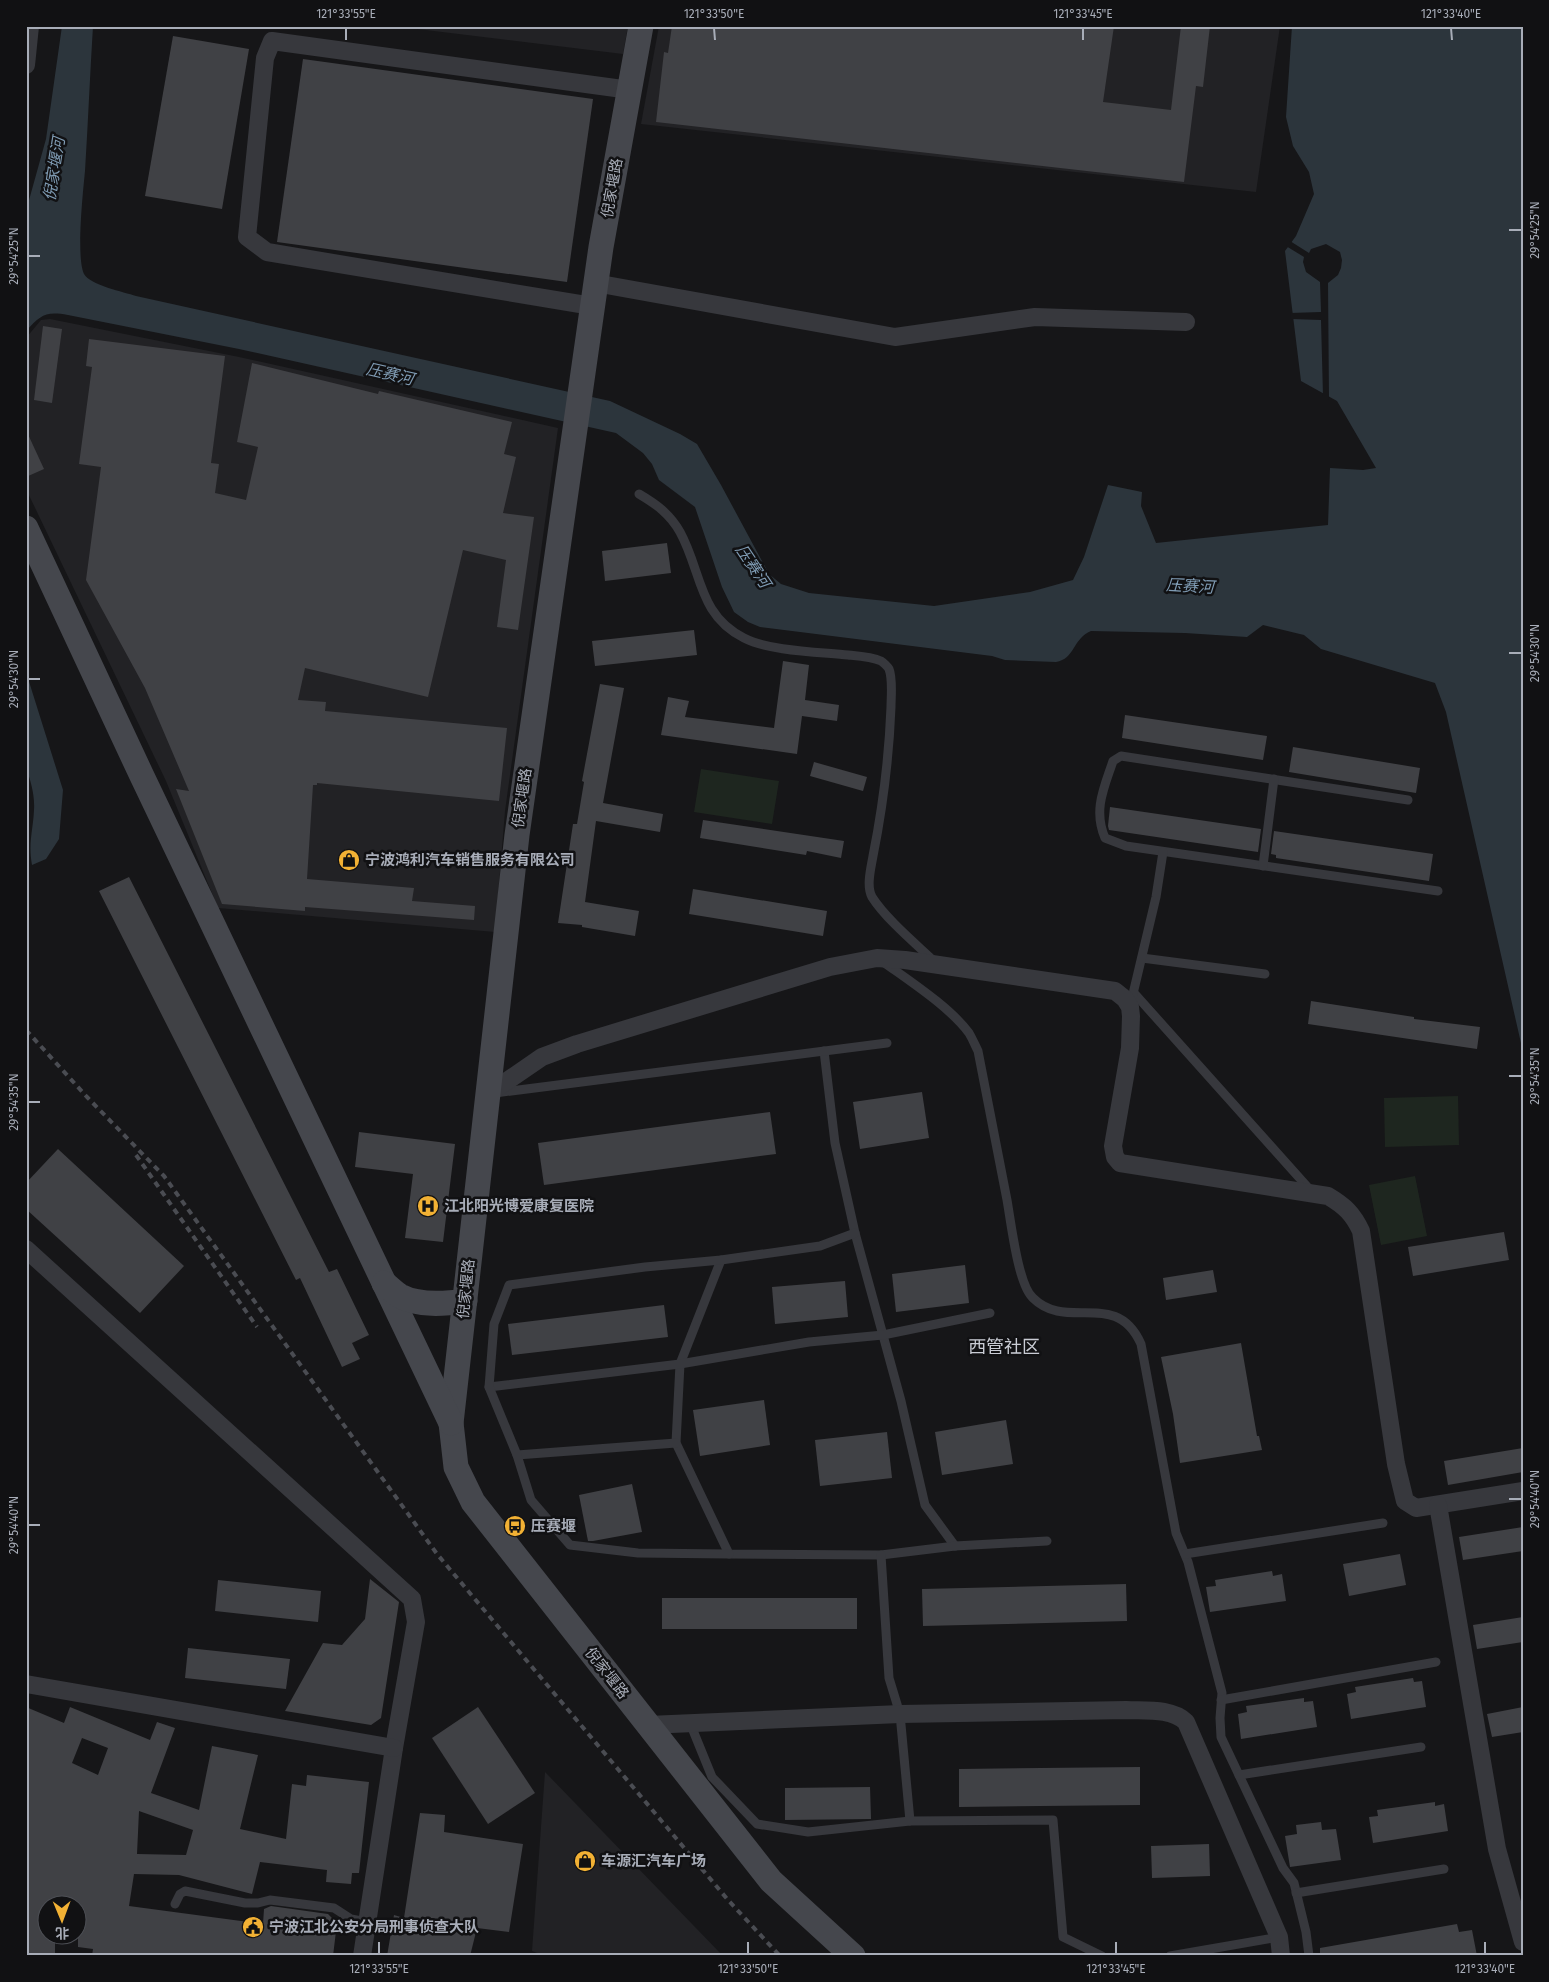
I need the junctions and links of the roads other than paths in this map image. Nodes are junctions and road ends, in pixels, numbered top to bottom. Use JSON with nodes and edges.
{"nodes":[{"id":1,"x":30,"y":26,"type":"edge"},
{"id":2,"x":641,"y":26,"type":"edge"},
{"id":3,"x":26,"y":65,"type":"edge"},
{"id":4,"x":630,"y":90,"type":"junction"},
{"id":5,"x":594,"y":295,"type":"junction"},
{"id":6,"x":1186,"y":322,"type":"dead end"},
{"id":7,"x":639,"y":494,"type":"dead end"},
{"id":8,"x":26,"y":528,"type":"edge"},
{"id":9,"x":1274,"y":779,"type":"junction"},
{"id":10,"x":1408,"y":800,"type":"dead end"},
{"id":11,"x":1163,"y":852,"type":"junction"},
{"id":12,"x":1263,"y":866,"type":"junction"},
{"id":13,"x":1438,"y":891,"type":"dead end"},
{"id":14,"x":878,"y":958,"type":"junction"},
{"id":15,"x":1142,"y":958,"type":"junction"},
{"id":16,"x":936,"y":964,"type":"junction"},
{"id":17,"x":1265,"y":974,"type":"dead end"},
{"id":18,"x":1132,"y":1000,"type":"junction"},
{"id":19,"x":887,"y":1043,"type":"dead end"},
{"id":20,"x":824,"y":1051,"type":"junction"},
{"id":21,"x":488,"y":1094,"type":"junction"},
{"id":22,"x":1314,"y":1194,"type":"junction"},
{"id":23,"x":855,"y":1233,"type":"junction"},
{"id":24,"x":26,"y":1249,"type":"edge"},
{"id":25,"x":722,"y":1260,"type":"junction"},
{"id":26,"x":384,"y":1283,"type":"junction"},
{"id":27,"x":464,"y":1301,"type":"junction"},
{"id":28,"x":990,"y":1313,"type":"dead end"},
{"id":29,"x":883,"y":1335,"type":"junction"},
{"id":30,"x":680,"y":1364,"type":"junction"},
{"id":31,"x":489,"y":1387,"type":"junction"},
{"id":32,"x":451,"y":1423,"type":"junction"},
{"id":33,"x":676,"y":1443,"type":"junction"},
{"id":34,"x":517,"y":1455,"type":"junction"},
{"id":35,"x":1523,"y":1491,"type":"edge"},
{"id":36,"x":1438,"y":1504,"type":"junction"},
{"id":37,"x":1382,"y":1523,"type":"dead end"},
{"id":38,"x":1047,"y":1542,"type":"dead end"},
{"id":39,"x":955,"y":1546,"type":"junction"},
{"id":40,"x":729,"y":1554,"type":"junction"},
{"id":41,"x":1185,"y":1554,"type":"junction"},
{"id":42,"x":881,"y":1555,"type":"junction"},
{"id":43,"x":1436,"y":1662,"type":"dead end"},
{"id":44,"x":26,"y":1684,"type":"edge"},
{"id":45,"x":1221,"y":1700,"type":"junction"},
{"id":46,"x":900,"y":1714,"type":"junction"},
{"id":47,"x":690,"y":1723,"type":"junction"},
{"id":48,"x":648,"y":1724,"type":"junction"},
{"id":49,"x":1421,"y":1747,"type":"dead end"},
{"id":50,"x":394,"y":1748,"type":"junction"},
{"id":51,"x":1239,"y":1775,"type":"junction"},
{"id":52,"x":910,"y":1821,"type":"junction"},
{"id":53,"x":1444,"y":1869,"type":"dead end"},
{"id":54,"x":1296,"y":1893,"type":"junction"},
{"id":55,"x":175,"y":1904,"type":"dead end"},
{"id":56,"x":367,"y":1922,"type":"junction"},
{"id":57,"x":1279,"y":1937,"type":"junction"},
{"id":58,"x":1523,"y":1942,"type":"edge"},
{"id":59,"x":362,"y":1956,"type":"edge"},
{"id":60,"x":853,"y":1956,"type":"edge"},
{"id":61,"x":1102,"y":1956,"type":"edge"},
{"id":62,"x":1170,"y":1956,"type":"edge"},
{"id":63,"x":1281,"y":1956,"type":"edge"},
{"id":64,"x":1309,"y":1956,"type":"edge"}],
"edges":[{"from":1,"to":3,"type":"street"},
{"from":2,"to":4,"type":"main road","name":"倪家堰路"},
{"from":4,"to":5,"type":"main road","name":"倪家堰路"},
{"from":4,"to":5,"type":"street"},
{"from":5,"to":6,"type":"street"},
{"from":5,"to":21,"type":"main road","name":"倪家堰路"},
{"from":7,"to":16,"type":"lane"},
{"from":8,"to":26,"type":"main road"},
{"from":9,"to":10,"type":"lane"},
{"from":9,"to":11,"type":"lane"},
{"from":9,"to":12,"type":"lane"},
{"from":11,"to":12,"type":"lane"},
{"from":11,"to":15,"type":"lane"},
{"from":12,"to":13,"type":"lane"},
{"from":14,"to":16,"type":"street"},
{"from":14,"to":21,"type":"street"},
{"from":14,"to":41,"type":"lane"},
{"from":15,"to":17,"type":"lane"},
{"from":15,"to":18,"type":"lane"},
{"from":16,"to":18,"type":"street"},
{"from":18,"to":22,"type":"lane"},
{"from":18,"to":22,"type":"street"},
{"from":19,"to":20,"type":"lane"},
{"from":20,"to":21,"type":"lane"},
{"from":20,"to":23,"type":"lane"},
{"from":21,"to":27,"type":"main road","name":"倪家堰路"},
{"from":22,"to":36,"type":"street"},
{"from":23,"to":25,"type":"lane"},
{"from":23,"to":29,"type":"lane"},
{"from":24,"to":50,"type":"street"},
{"from":25,"to":30,"type":"lane"},
{"from":25,"to":31,"type":"lane"},
{"from":26,"to":27,"type":"main road"},
{"from":26,"to":32,"type":"main road"},
{"from":27,"to":32,"type":"main road","name":"倪家堰路"},
{"from":28,"to":29,"type":"lane"},
{"from":29,"to":30,"type":"lane"},
{"from":29,"to":39,"type":"lane"},
{"from":30,"to":31,"type":"lane"},
{"from":30,"to":33,"type":"lane"},
{"from":31,"to":34,"type":"lane"},
{"from":32,"to":48,"type":"main road","name":"倪家堰路"},
{"from":33,"to":34,"type":"lane"},
{"from":33,"to":40,"type":"lane"},
{"from":34,"to":40,"type":"lane"},
{"from":35,"to":36,"type":"street"},
{"from":36,"to":58,"type":"street"},
{"from":37,"to":41,"type":"lane"},
{"from":38,"to":39,"type":"lane"},
{"from":39,"to":42,"type":"lane"},
{"from":40,"to":42,"type":"lane"},
{"from":41,"to":45,"type":"lane"},
{"from":42,"to":46,"type":"lane"},
{"from":43,"to":45,"type":"lane"},
{"from":44,"to":50,"type":"street"},
{"from":45,"to":51,"type":"lane"},
{"from":46,"to":47,"type":"street"},
{"from":46,"to":52,"type":"lane"},
{"from":46,"to":57,"type":"street"},
{"from":47,"to":48,"type":"street"},
{"from":47,"to":52,"type":"lane"},
{"from":48,"to":60,"type":"main road","name":"倪家堰路"},
{"from":49,"to":51,"type":"lane"},
{"from":50,"to":56,"type":"street"},
{"from":51,"to":54,"type":"lane"},
{"from":52,"to":61,"type":"lane"},
{"from":53,"to":54,"type":"lane"},
{"from":54,"to":64,"type":"lane"},
{"from":55,"to":56,"type":"lane"},
{"from":56,"to":59,"type":"street"},
{"from":57,"to":62,"type":"lane"},
{"from":57,"to":63,"type":"street"}]}
